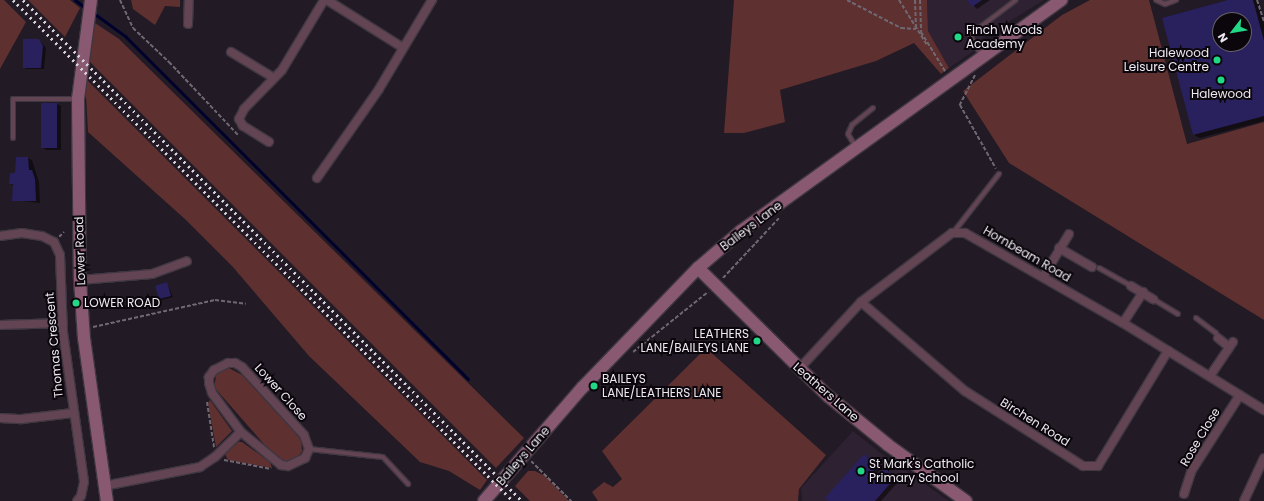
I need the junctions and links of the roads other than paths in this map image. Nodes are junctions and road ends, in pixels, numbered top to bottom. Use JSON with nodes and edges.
{"nodes":[{"id":1,"x":91,"y":0,"type":"edge"},
{"id":2,"x":189,"y":0,"type":"edge"},
{"id":3,"x":324,"y":0,"type":"edge"},
{"id":4,"x":327,"y":0,"type":"edge"},
{"id":5,"x":432,"y":0,"type":"edge"},
{"id":6,"x":1016,"y":0,"type":"edge"},
{"id":7,"x":1156,"y":0,"type":"edge"},
{"id":8,"x":1176,"y":0,"type":"edge"},
{"id":9,"x":1056,"y":1,"type":"edge"},
{"id":10,"x":188,"y":24,"type":"dead end"},
{"id":11,"x":402,"y":47,"type":"junction"},
{"id":12,"x":231,"y":52,"type":"dead end"},
{"id":13,"x":981,"y":56,"type":"junction"},
{"id":14,"x":274,"y":78,"type":"junction"},
{"id":15,"x":78,"y":99,"type":"junction"},
{"id":16,"x":872,"y":108,"type":"dead end"},
{"id":17,"x":13,"y":138,"type":"dead end"},
{"id":18,"x":269,"y":142,"type":"dead end"},
{"id":19,"x":857,"y":149,"type":"junction"},
{"id":20,"x":999,"y":174,"type":"road end"},
{"id":21,"x":317,"y":178,"type":"dead end"},
{"id":22,"x":952,"y":233,"type":"junction"},
{"id":23,"x":1069,"y":234,"type":"dead end"},
{"id":24,"x":0,"y":236,"type":"edge"},
{"id":25,"x":1059,"y":248,"type":"junction"},
{"id":26,"x":187,"y":261,"type":"dead end"},
{"id":27,"x":1095,"y":267,"type":"joint"},
{"id":28,"x":698,"y":268,"type":"junction"},
{"id":29,"x":1043,"y":277,"type":"junction"},
{"id":30,"x":80,"y":280,"type":"junction"},
{"id":31,"x":1131,"y":286,"type":"joint"},
{"id":32,"x":1143,"y":292,"type":"junction"},
{"id":33,"x":1153,"y":299,"type":"joint"},
{"id":34,"x":861,"y":302,"type":"junction"},
{"id":35,"x":1178,"y":314,"type":"dead end"},
{"id":36,"x":1196,"y":318,"type":"dead end"},
{"id":37,"x":1123,"y":323,"type":"junction"},
{"id":38,"x":63,"y":324,"type":"junction"},
{"id":39,"x":0,"y":325,"type":"edge"},
{"id":40,"x":1218,"y":338,"type":"joint"},
{"id":41,"x":1168,"y":351,"type":"junction"},
{"id":42,"x":799,"y":369,"type":"junction"},
{"id":43,"x":1210,"y":376,"type":"junction"},
{"id":44,"x":1240,"y":395,"type":"junction"},
{"id":45,"x":1264,"y":410,"type":"edge"},
{"id":46,"x":73,"y":413,"type":"junction"},
{"id":47,"x":0,"y":418,"type":"edge"},
{"id":48,"x":241,"y":432,"type":"junction"},
{"id":49,"x":309,"y":449,"type":"junction"},
{"id":50,"x":1264,"y":458,"type":"edge"},
{"id":51,"x":1256,"y":473,"type":"junction"},
{"id":52,"x":1264,"y":476,"type":"edge"},
{"id":53,"x":408,"y":484,"type":"dead end"},
{"id":54,"x":104,"y":486,"type":"junction"},
{"id":55,"x":1184,"y":494,"type":"dead end"},
{"id":56,"x":77,"y":501,"type":"edge"},
{"id":57,"x":107,"y":501,"type":"edge"},
{"id":58,"x":484,"y":501,"type":"edge"},
{"id":59,"x":966,"y":501,"type":"edge"},
{"id":60,"x":1244,"y":501,"type":"edge"}],
"edges":[{"from":1,"to":15,"type":"street","name":"Lower Road"},
{"from":2,"to":10,"type":"street"},
{"from":3,"to":14,"type":"street"},
{"from":4,"to":11,"type":"street"},
{"from":5,"to":11,"type":"street"},
{"from":6,"to":13,"type":"lane"},
{"from":7,"to":8,"type":"lane"},
{"from":9,"to":13,"type":"street","name":"Baileys Lane"},
{"from":11,"to":21,"type":"street"},
{"from":12,"to":14,"type":"street"},
{"from":13,"to":19,"type":"street","name":"Baileys Lane"},
{"from":14,"to":18,"type":"street"},
{"from":15,"to":17,"type":"lane"},
{"from":15,"to":30,"type":"street","name":"Lower Road"},
{"from":16,"to":19,"type":"lane"},
{"from":19,"to":28,"type":"street","name":"Baileys Lane"},
{"from":20,"to":22,"type":"lane"},
{"from":22,"to":29,"type":"street","name":"Hornbeam Road"},
{"from":22,"to":34,"type":"street"},
{"from":23,"to":25,"type":"street"},
{"from":24,"to":38,"type":"street","name":"Thomas Crescent"},
{"from":25,"to":27,"type":"street"},
{"from":25,"to":29,"type":"street"},
{"from":26,"to":30,"type":"street"},
{"from":27,"to":31,"type":"lane"},
{"from":28,"to":42,"type":"street","name":"Leathers Lane"},
{"from":28,"to":58,"type":"street","name":"Baileys Lane"},
{"from":29,"to":37,"type":"street","name":"Hornbeam Road"},
{"from":30,"to":54,"type":"street","name":"Lower Road"},
{"from":31,"to":32,"type":"street"},
{"from":32,"to":33,"type":"street"},
{"from":32,"to":37,"type":"street"},
{"from":33,"to":35,"type":"lane"},
{"from":34,"to":41,"type":"street","name":"Birchen Road"},
{"from":34,"to":42,"type":"street"},
{"from":36,"to":40,"type":"lane"},
{"from":37,"to":41,"type":"street","name":"Hornbeam Road"},
{"from":38,"to":39,"type":"street"},
{"from":38,"to":46,"type":"street","name":"Thomas Crescent"},
{"from":40,"to":43,"type":"street"},
{"from":41,"to":43,"type":"street","name":"Hornbeam Road"},
{"from":42,"to":59,"type":"street","name":"Leathers Lane"},
{"from":43,"to":44,"type":"street","name":"Hornbeam Road"},
{"from":44,"to":45,"type":"street","name":"Hornbeam Road"},
{"from":44,"to":55,"type":"street","name":"Rose Close"},
{"from":46,"to":47,"type":"street"},
{"from":46,"to":56,"type":"street","name":"Thomas Crescent"},
{"from":48,"to":49,"type":"street"},
{"from":48,"to":49,"type":"street","name":"Lower Close"},
{"from":48,"to":54,"type":"street"},
{"from":49,"to":53,"type":"lane"},
{"from":50,"to":51,"type":"street"},
{"from":51,"to":52,"type":"street"},
{"from":51,"to":60,"type":"street"},
{"from":54,"to":57,"type":"street","name":"Lower Road"}]}
